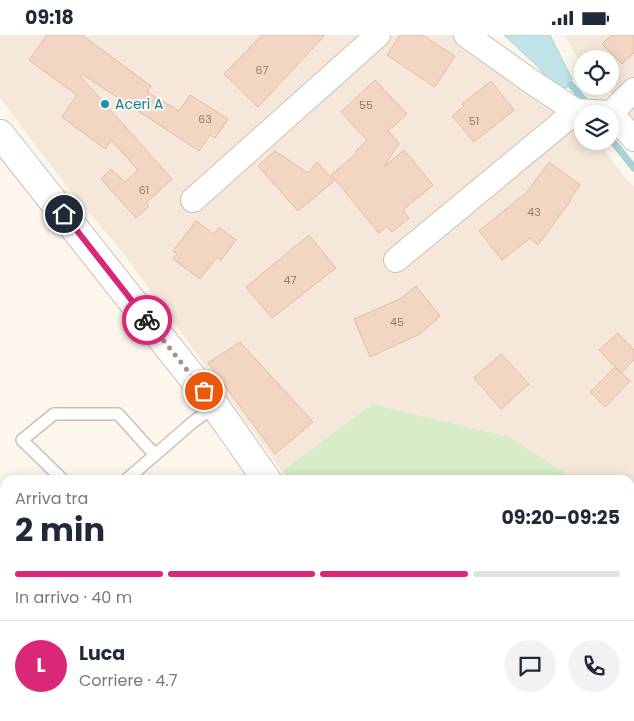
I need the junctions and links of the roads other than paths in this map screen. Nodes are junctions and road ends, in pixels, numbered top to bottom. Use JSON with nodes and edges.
{"nodes":[{"id":1,"x":378,"y":35,"type":"edge"},
{"id":2,"x":466,"y":35,"type":"edge"},
{"id":3,"x":634,"y":90,"type":"edge"},
{"id":4,"x":579,"y":105,"type":"edge"},
{"id":5,"x":606,"y":105,"type":"edge"},
{"id":6,"x":574,"y":126,"type":"edge"},
{"id":7,"x":619,"y":129,"type":"edge"},
{"id":8,"x":0,"y":134,"type":"edge"},
{"id":9,"x":634,"y":139,"type":"edge"},
{"id":10,"x":193,"y":200,"type":"dead end"},
{"id":11,"x":396,"y":260,"type":"dead end"},
{"id":12,"x":215,"y":406,"type":"junction"},
{"id":13,"x":155,"y":455,"type":"junction"},
{"id":14,"x":58,"y":475,"type":"edge"},
{"id":15,"x":132,"y":475,"type":"edge"},
{"id":16,"x":263,"y":475,"type":"edge"}],
"edges":[{"from":1,"to":10,"type":"street"},
{"from":2,"to":4,"type":"street"},
{"from":3,"to":5,"type":"street"},
{"from":6,"to":11,"type":"street"},
{"from":7,"to":9,"type":"street"},
{"from":8,"to":12,"type":"street"},
{"from":12,"to":13,"type":"lane"},
{"from":12,"to":16,"type":"street"},
{"from":13,"to":14,"type":"lane"},
{"from":13,"to":15,"type":"lane"}]}
